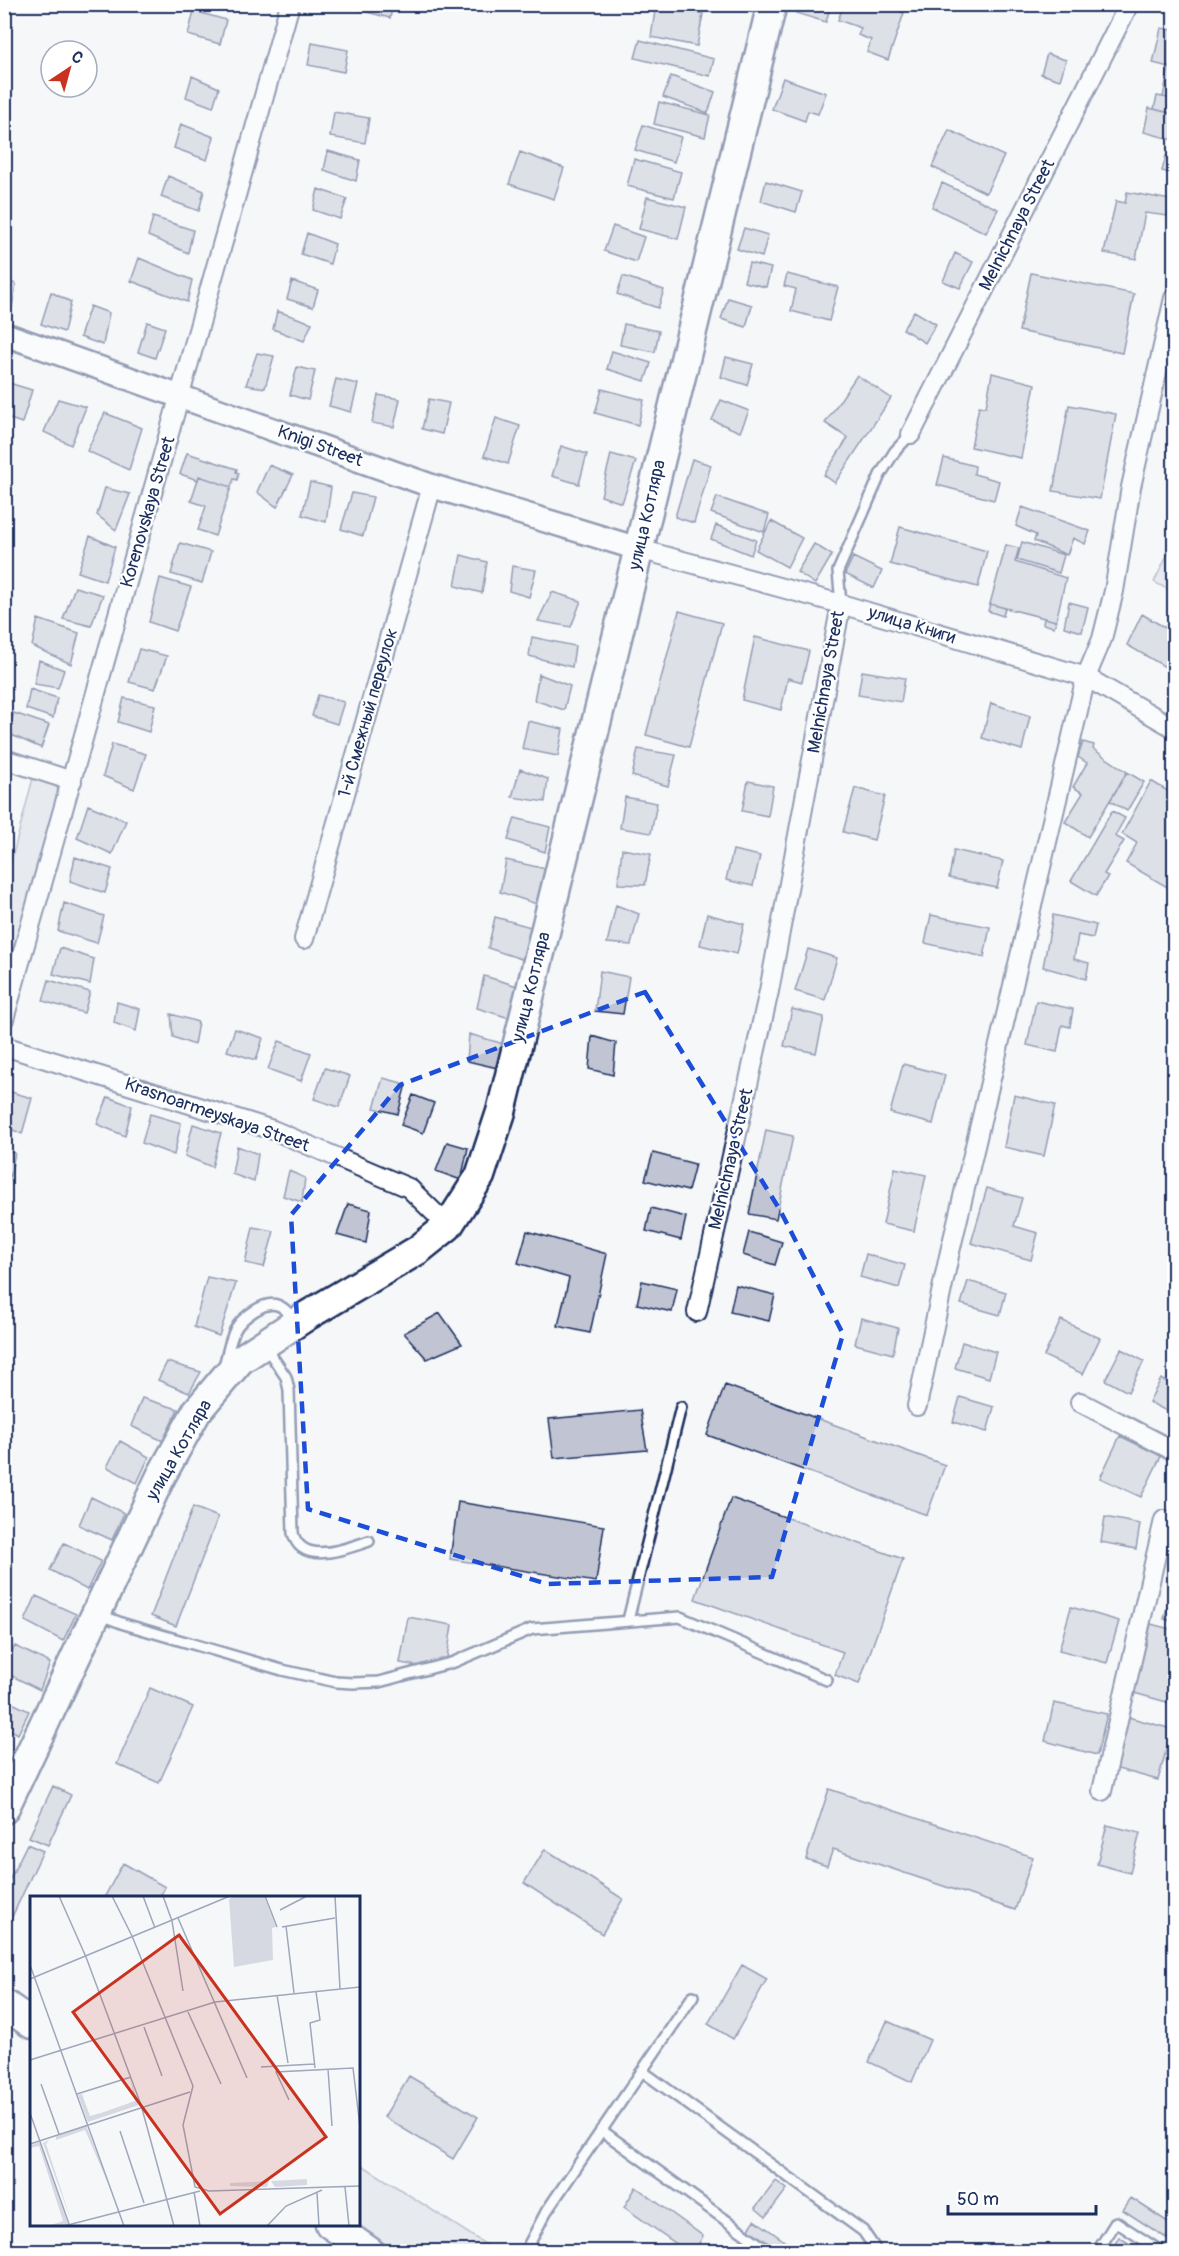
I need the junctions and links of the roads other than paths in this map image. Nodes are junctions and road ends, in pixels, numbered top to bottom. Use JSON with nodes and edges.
{"nodes":[{"id":1,"x":290,"y":4,"type":"edge"},
{"id":2,"x":772,"y":4,"type":"edge"},
{"id":3,"x":1129,"y":4,"type":"edge"},
{"id":4,"x":1174,"y":298,"type":"edge"},
{"id":5,"x":4,"y":334,"type":"edge"},
{"id":6,"x":180,"y":396,"type":"junction"},
{"id":7,"x":911,"y":434,"type":"joint"},
{"id":8,"x":432,"y":486,"type":"junction"},
{"id":9,"x":639,"y":549,"type":"junction"},
{"id":10,"x":841,"y":604,"type":"junction"},
{"id":11,"x":1086,"y":677,"type":"junction"},
{"id":12,"x":1174,"y":728,"type":"edge"},
{"id":13,"x":4,"y":759,"type":"edge"},
{"id":14,"x":72,"y":782,"type":"junction"},
{"id":15,"x":304,"y":939,"type":"dead end"},
{"id":16,"x":4,"y":1019,"type":"edge"},
{"id":17,"x":4,"y":1046,"type":"edge"},
{"id":18,"x":448,"y":1226,"type":"junction"},
{"id":19,"x":697,"y":1312,"type":"dead end"},
{"id":20,"x":297,"y":1322,"type":"junction"},
{"id":21,"x":264,"y":1344,"type":"junction"},
{"id":22,"x":217,"y":1387,"type":"junction"},
{"id":23,"x":1080,"y":1402,"type":"dead end"},
{"id":24,"x":917,"y":1406,"type":"dead end"},
{"id":25,"x":681,"y":1407,"type":"dead end"},
{"id":26,"x":1174,"y":1451,"type":"edge"},
{"id":27,"x":1169,"y":1523,"type":"edge"},
{"id":28,"x":369,"y":1541,"type":"dead end"},
{"id":29,"x":96,"y":1613,"type":"junction"},
{"id":30,"x":628,"y":1620,"type":"junction"},
{"id":31,"x":827,"y":1680,"type":"dead end"},
{"id":32,"x":1102,"y":1791,"type":"dead end"},
{"id":33,"x":4,"y":1809,"type":"edge"},
{"id":34,"x":693,"y":1996,"type":"dead end"},
{"id":35,"x":4,"y":2004,"type":"edge"},
{"id":36,"x":30,"y":2023,"type":"edge"},
{"id":37,"x":642,"y":2071,"type":"junction"},
{"id":38,"x":601,"y":2130,"type":"junction"},
{"id":39,"x":333,"y":2226,"type":"edge"},
{"id":40,"x":370,"y":2252,"type":"edge"},
{"id":41,"x":525,"y":2252,"type":"edge"},
{"id":42,"x":770,"y":2252,"type":"edge"},
{"id":43,"x":873,"y":2252,"type":"edge"},
{"id":44,"x":1097,"y":2252,"type":"edge"},
{"id":45,"x":1162,"y":2252,"type":"edge"}],
"edges":[{"from":1,"to":6,"type":"street","name":"Korenovskaya Street"},
{"from":2,"to":9,"type":"main road","name":"улица Котляра"},
{"from":3,"to":7,"type":"street","name":"Melnichnaya Street"},
{"from":4,"to":11,"type":"street"},
{"from":5,"to":6,"type":"street","name":"Knigi Street"},
{"from":6,"to":8,"type":"street","name":"Knigi Street"},
{"from":6,"to":14,"type":"street","name":"Korenovskaya Street"},
{"from":7,"to":10,"type":"lane","name":"Melnichnaya Street"},
{"from":8,"to":9,"type":"street","name":"Knigi Street"},
{"from":8,"to":15,"type":"street","name":"1-й Смежный переулок"},
{"from":9,"to":10,"type":"street","name":"улица Книги"},
{"from":9,"to":18,"type":"main road","name":"улица Котляра"},
{"from":10,"to":11,"type":"street","name":"улица Книги"},
{"from":10,"to":19,"type":"street","name":"Melnichnaya Street"},
{"from":11,"to":12,"type":"street","name":"улица Книги"},
{"from":11,"to":24,"type":"street"},
{"from":13,"to":14,"type":"street"},
{"from":14,"to":16,"type":"street","name":"Korenovskaya Street"},
{"from":17,"to":18,"type":"street","name":"Krasnoarmeyskaya Street"},
{"from":18,"to":20,"type":"main road","name":"улица Котляра"},
{"from":20,"to":21,"type":"main road","name":"улица Котляра"},
{"from":20,"to":22,"type":"lane"},
{"from":21,"to":22,"type":"main road","name":"улица Котляра"},
{"from":21,"to":28,"type":"lane"},
{"from":22,"to":29,"type":"main road","name":"улица Котляра"},
{"from":23,"to":26,"type":"street"},
{"from":25,"to":30,"type":"lane"},
{"from":27,"to":32,"type":"street"},
{"from":29,"to":30,"type":"lane"},
{"from":29,"to":33,"type":"main road","name":"улица Котляра"},
{"from":30,"to":31,"type":"lane"},
{"from":34,"to":37,"type":"lane"},
{"from":35,"to":36,"type":"main road"},
{"from":37,"to":38,"type":"lane"},
{"from":37,"to":43,"type":"lane"},
{"from":38,"to":41,"type":"lane"},
{"from":38,"to":42,"type":"lane"},
{"from":39,"to":40,"type":"main road"},
{"from":44,"to":45,"type":"lane"}]}
